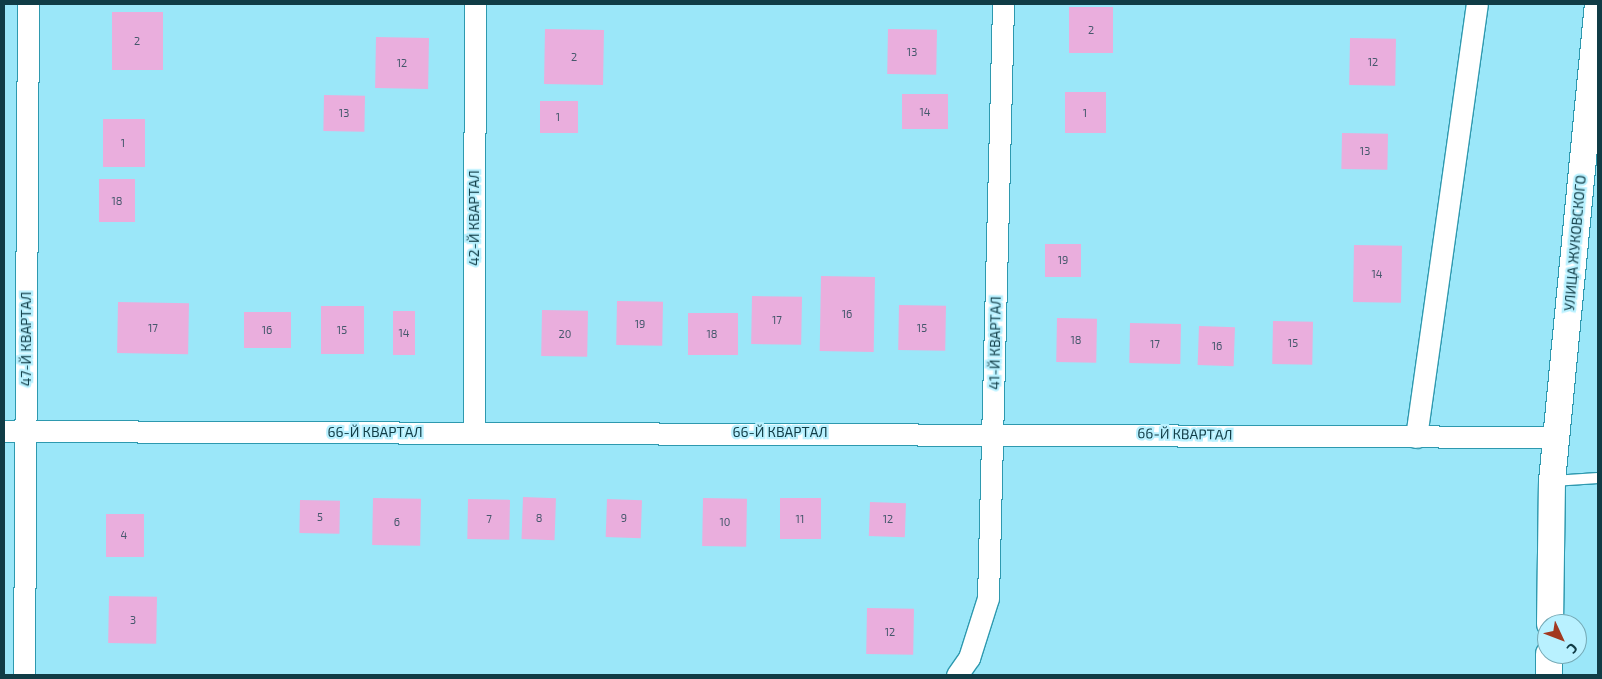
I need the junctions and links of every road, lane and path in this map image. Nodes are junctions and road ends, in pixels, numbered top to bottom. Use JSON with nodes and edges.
{"nodes":[{"id":1,"x":28,"y":4,"type":"edge"},
{"id":2,"x":475,"y":4,"type":"edge"},
{"id":3,"x":1003,"y":4,"type":"edge"},
{"id":4,"x":1477,"y":4,"type":"edge"},
{"id":5,"x":1598,"y":4,"type":"edge"},
{"id":6,"x":4,"y":431,"type":"edge"},
{"id":7,"x":25,"y":431,"type":"junction"},
{"id":8,"x":474,"y":431,"type":"junction"},
{"id":9,"x":992,"y":432,"type":"junction"},
{"id":10,"x":1416,"y":437,"type":"junction"},
{"id":11,"x":1557,"y":437,"type":"junction"},
{"id":12,"x":1598,"y":478,"type":"edge"},
{"id":13,"x":1552,"y":481,"type":"junction"},
{"id":14,"x":1550,"y":614,"type":"edge"},
{"id":15,"x":24,"y":675,"type":"edge"},
{"id":16,"x":956,"y":675,"type":"edge"}],
"edges":[{"from":1,"to":7,"type":"street","name":"47-Й КВАРТАЛ"},
{"from":2,"to":8,"type":"street","name":"42-Й КВАРТАЛ"},
{"from":3,"to":9,"type":"street","name":"41-Й КВАРТАЛ"},
{"from":4,"to":10,"type":"street"},
{"from":5,"to":11,"type":"street","name":"УЛИЦА ЖУКОВСКОГО"},
{"from":6,"to":7,"type":"street","name":"66-Й КВАРТАЛ"},
{"from":7,"to":8,"type":"street","name":"66-Й КВАРТАЛ"},
{"from":7,"to":15,"type":"street","name":"47-Й КВАРТАЛ"},
{"from":8,"to":9,"type":"street","name":"66-Й КВАРТАЛ"},
{"from":9,"to":10,"type":"street","name":"66-Й КВАРТАЛ"},
{"from":9,"to":16,"type":"street","name":"41-Й КВАРТАЛ"},
{"from":10,"to":11,"type":"street","name":"66-Й КВАРТАЛ"},
{"from":11,"to":13,"type":"street","name":"УЛИЦА ЖУКОВСКОГО"},
{"from":12,"to":13,"type":"lane"},
{"from":13,"to":14,"type":"street","name":"УЛИЦА ЖУКОВСКОГО"}]}
